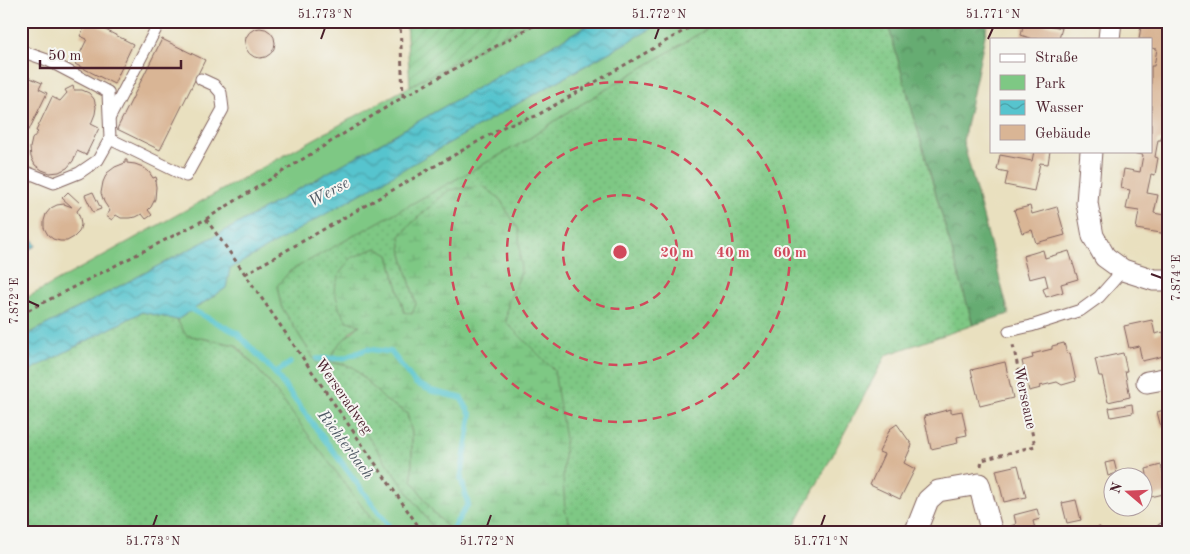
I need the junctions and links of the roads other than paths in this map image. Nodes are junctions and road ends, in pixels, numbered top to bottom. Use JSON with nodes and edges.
{"nodes":[{"id":1,"x":160,"y":21,"type":"edge"},
{"id":2,"x":1111,"y":21,"type":"edge"},
{"id":3,"x":1109,"y":38,"type":"edge"},
{"id":4,"x":21,"y":52,"type":"edge"},
{"id":5,"x":202,"y":79,"type":"dead end"},
{"id":6,"x":109,"y":118,"type":"junction"},
{"id":7,"x":110,"y":139,"type":"junction"},
{"id":8,"x":1091,"y":152,"type":"edge"},
{"id":9,"x":21,"y":170,"type":"edge"},
{"id":10,"x":1123,"y":270,"type":"junction"},
{"id":11,"x":1169,"y":280,"type":"edge"},
{"id":12,"x":1010,"y":331,"type":"road end"},
{"id":13,"x":1169,"y":378,"type":"edge"},
{"id":14,"x":1147,"y":382,"type":"dead end"},
{"id":15,"x":915,"y":533,"type":"edge"},
{"id":16,"x":992,"y":533,"type":"edge"}],
"edges":[{"from":1,"to":6,"type":"lane"},
{"from":2,"to":3,"type":"street"},
{"from":4,"to":6,"type":"lane"},
{"from":5,"to":7,"type":"lane"},
{"from":6,"to":7,"type":"lane"},
{"from":7,"to":9,"type":"lane"},
{"from":8,"to":10,"type":"street"},
{"from":10,"to":11,"type":"street"},
{"from":10,"to":12,"type":"lane"},
{"from":13,"to":14,"type":"street"},
{"from":15,"to":16,"type":"street"}]}
